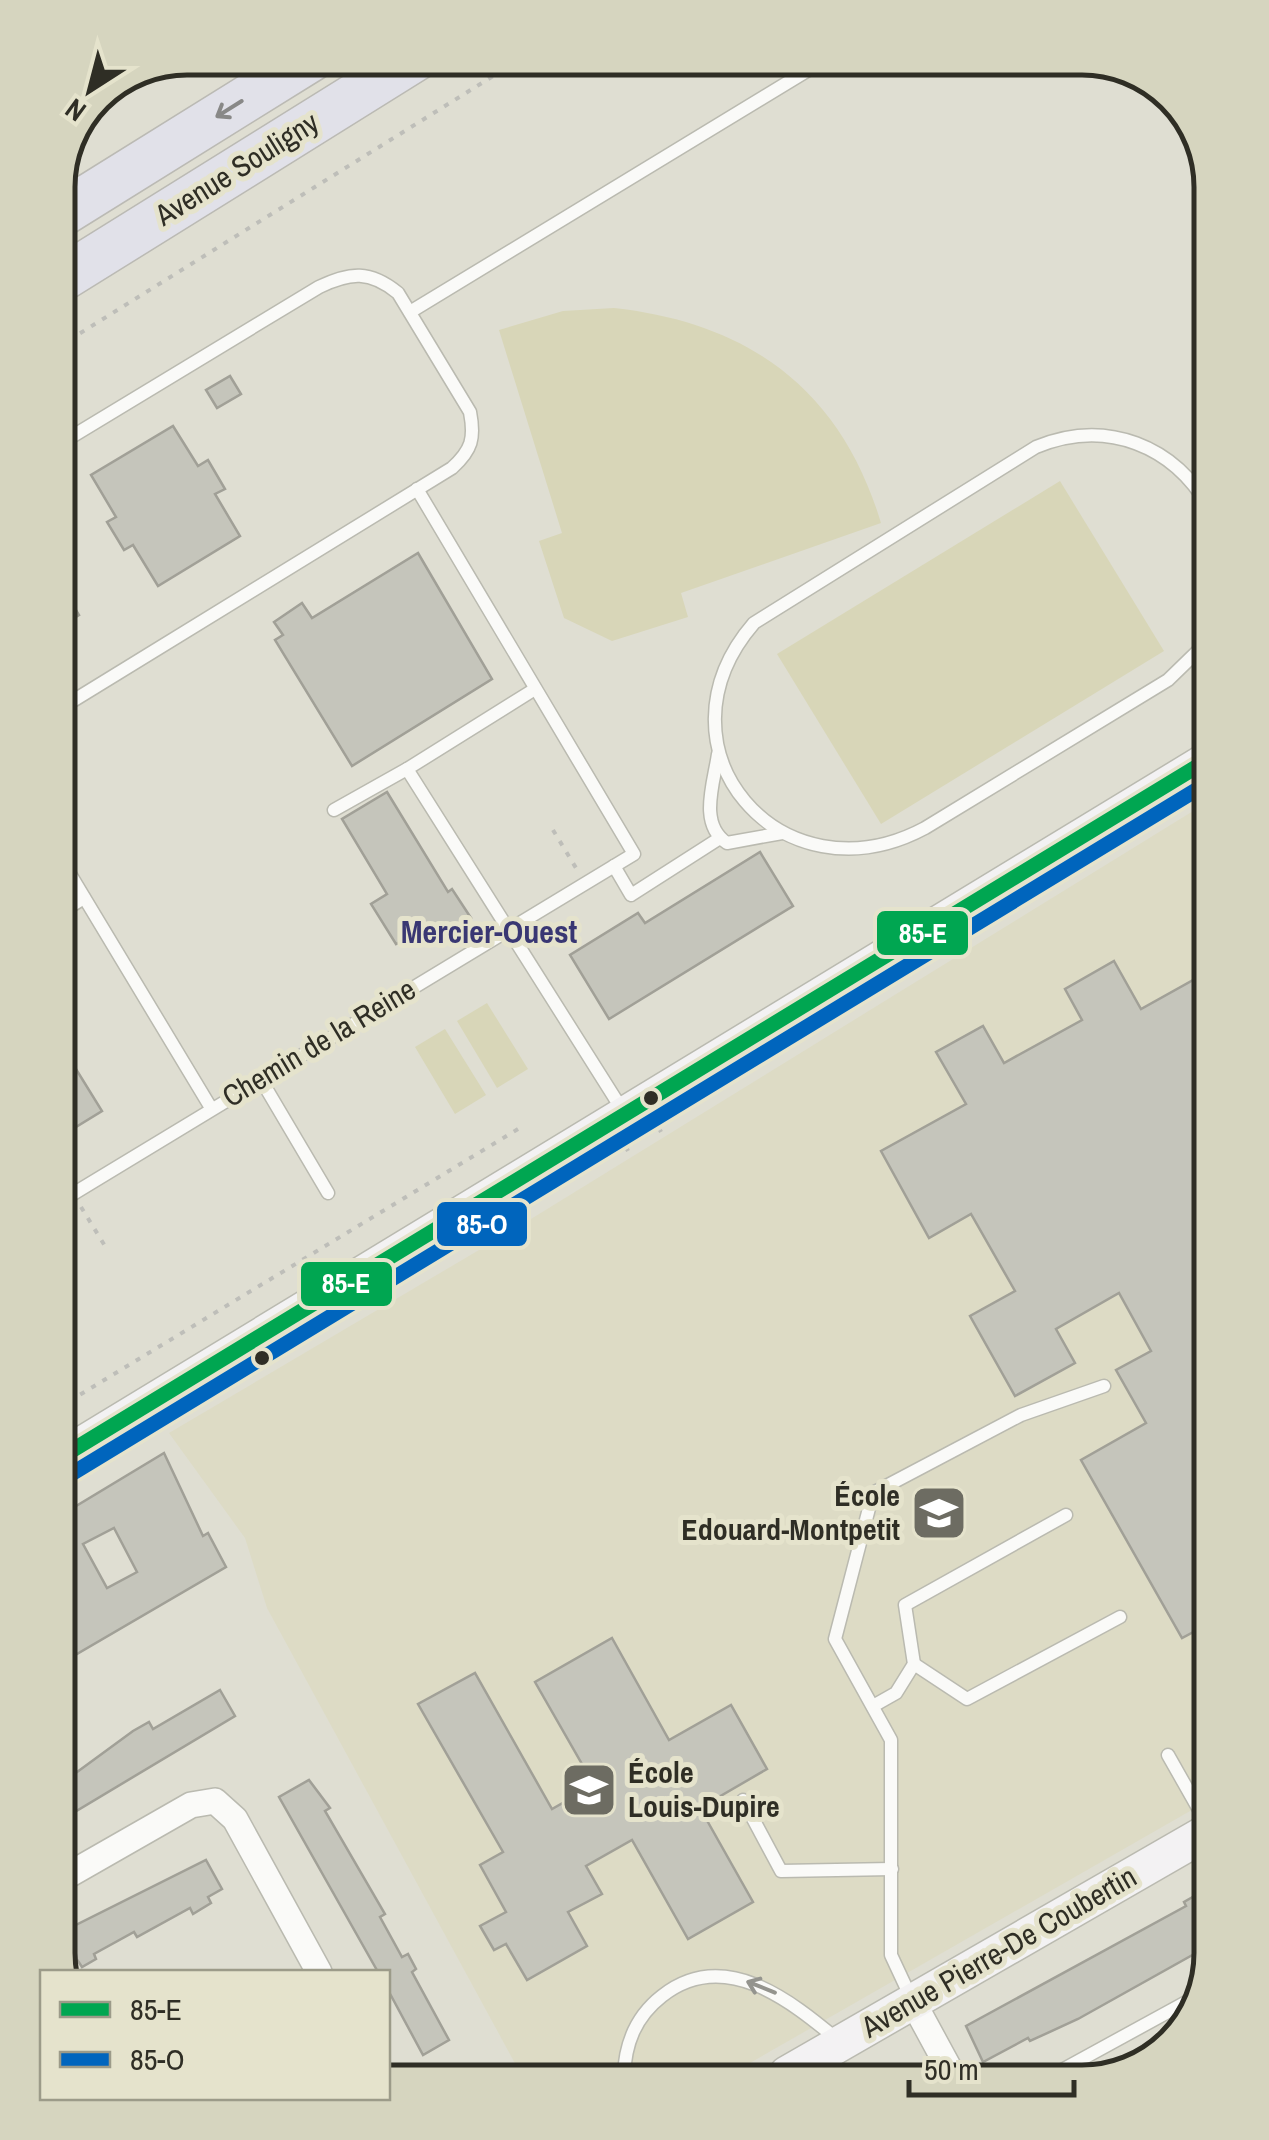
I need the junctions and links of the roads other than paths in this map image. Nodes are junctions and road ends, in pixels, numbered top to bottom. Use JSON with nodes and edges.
{"nodes":[{"id":1,"x":285,"y":75,"type":"edge"},
{"id":2,"x":389,"y":75,"type":"edge"},
{"id":3,"x":800,"y":75,"type":"edge"},
{"id":4,"x":75,"y":205,"type":"edge"},
{"id":5,"x":75,"y":270,"type":"edge"},
{"id":6,"x":410,"y":312,"type":"junction"},
{"id":7,"x":75,"y":435,"type":"edge"},
{"id":8,"x":1194,"y":484,"type":"edge"},
{"id":9,"x":417,"y":489,"type":"junction"},
{"id":10,"x":1194,"y":655,"type":"edge"},
{"id":11,"x":535,"y":689,"type":"junction"},
{"id":12,"x":75,"y":700,"type":"edge"},
{"id":13,"x":719,"y":747,"type":"junction"},
{"id":14,"x":407,"y":769,"type":"junction"},
{"id":15,"x":1194,"y":769,"type":"edge"},
{"id":16,"x":334,"y":810,"type":"dead end"},
{"id":17,"x":782,"y":833,"type":"junction"},
{"id":18,"x":720,"y":838,"type":"junction"},
{"id":19,"x":614,"y":866,"type":"junction"},
{"id":20,"x":75,"y":883,"type":"edge"},
{"id":21,"x":84,"y":898,"type":"junction"},
{"id":22,"x":75,"y":904,"type":"edge"},
{"id":23,"x":508,"y":928,"type":"junction"},
{"id":24,"x":260,"y":1078,"type":"junction"},
{"id":25,"x":211,"y":1108,"type":"junction"},
{"id":26,"x":625,"y":1113,"type":"junction"},
{"id":27,"x":328,"y":1192,"type":"dead end"},
{"id":28,"x":75,"y":1193,"type":"edge"},
{"id":29,"x":1104,"y":1386,"type":"dead end"},
{"id":30,"x":75,"y":1449,"type":"edge"},
{"id":31,"x":1066,"y":1515,"type":"dead end"},
{"id":32,"x":1120,"y":1617,"type":"dead end"},
{"id":33,"x":914,"y":1664,"type":"junction"},
{"id":34,"x":872,"y":1706,"type":"junction"},
{"id":35,"x":1168,"y":1756,"type":"dead end"},
{"id":36,"x":742,"y":1800,"type":"dead end"},
{"id":37,"x":1194,"y":1801,"type":"edge"},
{"id":38,"x":1194,"y":1840,"type":"edge"},
{"id":39,"x":892,"y":1869,"type":"junction"},
{"id":40,"x":75,"y":1871,"type":"edge"},
{"id":41,"x":318,"y":1970,"type":"edge"},
{"id":42,"x":913,"y":2002,"type":"junction"},
{"id":43,"x":1181,"y":2005,"type":"edge"},
{"id":44,"x":840,"y":2043,"type":"junction"},
{"id":45,"x":624,"y":2065,"type":"edge"},
{"id":46,"x":802,"y":2065,"type":"edge"},
{"id":47,"x":947,"y":2065,"type":"edge"},
{"id":48,"x":1071,"y":2065,"type":"edge"}],
"edges":[{"from":1,"to":4,"type":"highway","name":"Avenue Souligny","one_way":true},
{"from":2,"to":5,"type":"highway","name":"Avenue Souligny"},
{"from":3,"to":6,"type":"lane"},
{"from":6,"to":7,"type":"lane"},
{"from":6,"to":9,"type":"lane"},
{"from":8,"to":13,"type":"lane"},
{"from":9,"to":11,"type":"lane"},
{"from":9,"to":12,"type":"lane"},
{"from":10,"to":17,"type":"lane"},
{"from":11,"to":14,"type":"lane"},
{"from":11,"to":19,"type":"lane","name":"Chemin de la Reine"},
{"from":13,"to":17,"type":"lane"},
{"from":13,"to":18,"type":"lane"},
{"from":14,"to":16,"type":"lane"},
{"from":14,"to":23,"type":"lane"},
{"from":15,"to":26,"type":"main road"},
{"from":17,"to":18,"type":"lane"},
{"from":18,"to":19,"type":"lane"},
{"from":19,"to":23,"type":"lane","name":"Chemin de la Reine"},
{"from":20,"to":21,"type":"lane"},
{"from":21,"to":22,"type":"lane"},
{"from":21,"to":25,"type":"lane"},
{"from":23,"to":24,"type":"lane","name":"Chemin de la Reine"},
{"from":23,"to":26,"type":"lane"},
{"from":24,"to":25,"type":"lane","name":"Chemin de la Reine"},
{"from":24,"to":27,"type":"lane"},
{"from":25,"to":28,"type":"lane","name":"Chemin de la Reine"},
{"from":26,"to":30,"type":"main road"},
{"from":29,"to":34,"type":"lane"},
{"from":31,"to":33,"type":"lane"},
{"from":32,"to":33,"type":"lane"},
{"from":33,"to":34,"type":"lane"},
{"from":34,"to":39,"type":"lane"},
{"from":35,"to":37,"type":"lane"},
{"from":36,"to":39,"type":"lane"},
{"from":38,"to":42,"type":"main road","name":"Avenue Pierre-De Coubertin"},
{"from":39,"to":42,"type":"lane"},
{"from":40,"to":41,"type":"street"},
{"from":42,"to":44,"type":"main road","name":"Avenue Pierre-De Coubertin"},
{"from":42,"to":47,"type":"street"},
{"from":43,"to":48,"type":"lane"},
{"from":44,"to":45,"type":"lane","one_way":true},
{"from":44,"to":46,"type":"main road","name":"Avenue Pierre-De Coubertin"}]}
